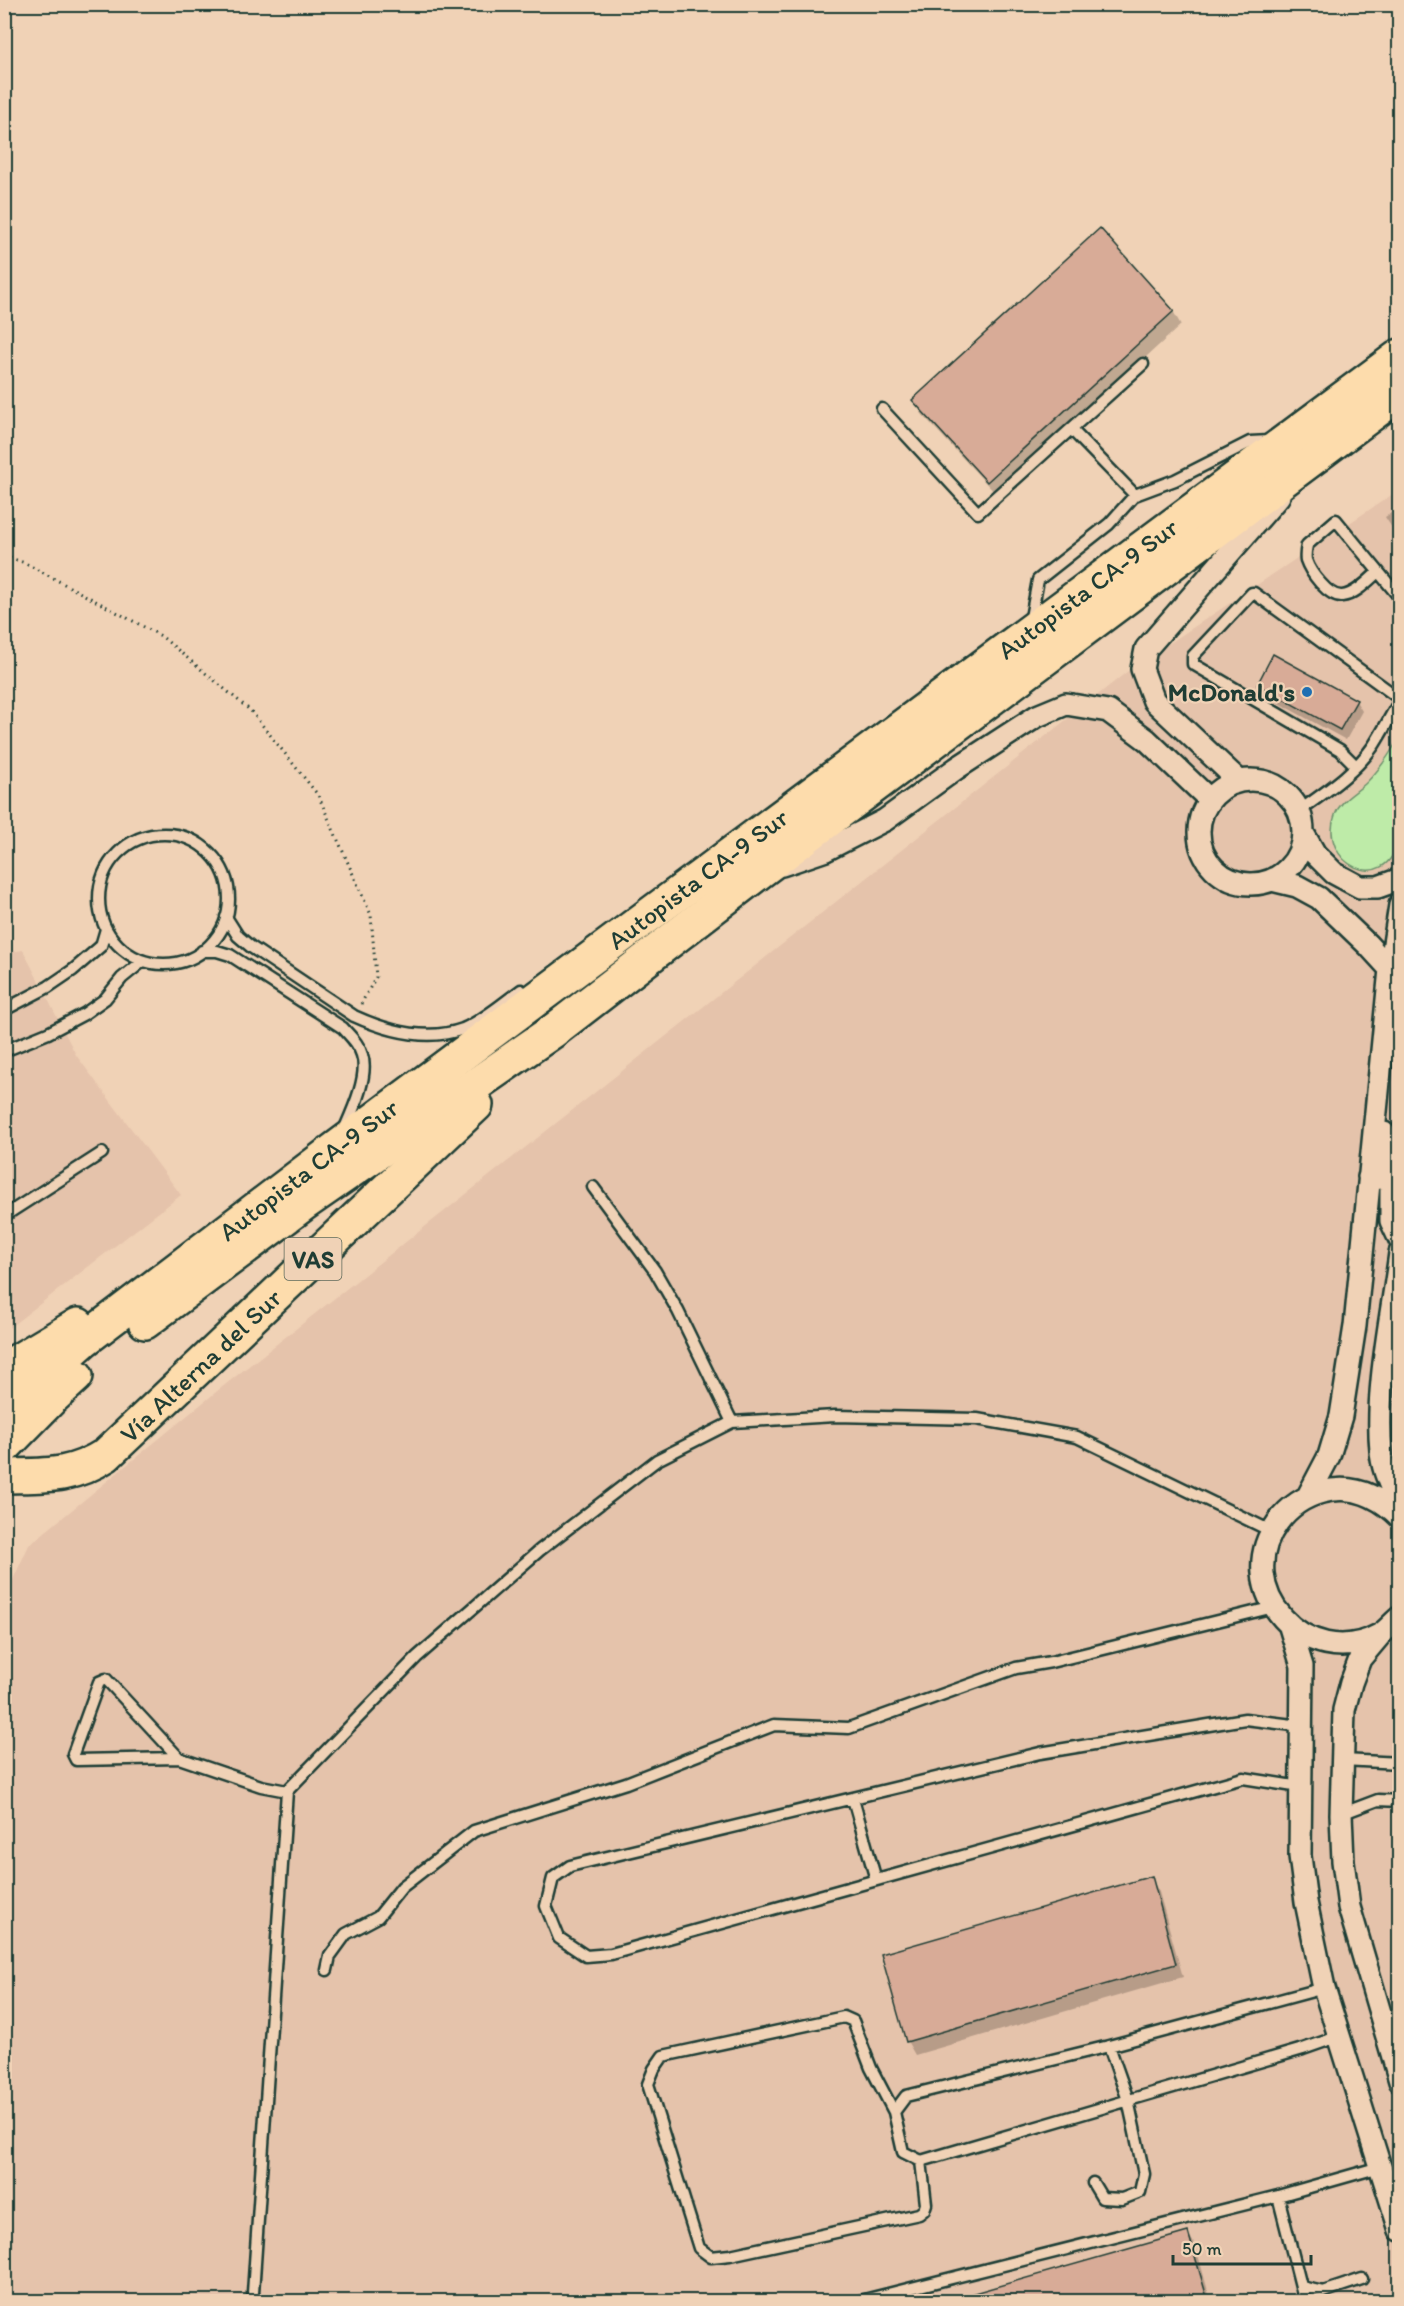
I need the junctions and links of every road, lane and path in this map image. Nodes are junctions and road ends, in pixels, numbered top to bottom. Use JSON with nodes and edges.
{"nodes":[{"id":1,"x":1400,"y":356,"type":"edge"},
{"id":2,"x":1143,"y":364,"type":"dead end"},
{"id":3,"x":1400,"y":393,"type":"edge"},
{"id":4,"x":1400,"y":402,"type":"edge"},
{"id":5,"x":882,"y":409,"type":"dead end"},
{"id":6,"x":1071,"y":429,"type":"junction"},
{"id":7,"x":1342,"y":438,"type":"junction"},
{"id":8,"x":1286,"y":441,"type":"junction"},
{"id":9,"x":1311,"y":460,"type":"junction"},
{"id":10,"x":1135,"y":495,"type":"junction"},
{"id":11,"x":4,"y":556,"type":"edge"},
{"id":12,"x":1378,"y":572,"type":"junction"},
{"id":13,"x":1400,"y":598,"type":"edge"},
{"id":14,"x":1028,"y":633,"type":"junction"},
{"id":15,"x":1400,"y":699,"type":"edge"},
{"id":16,"x":1356,"y":766,"type":"junction"},
{"id":17,"x":1239,"y":781,"type":"junction"},
{"id":18,"x":1210,"y":800,"type":"junction"},
{"id":19,"x":1299,"y":811,"type":"junction"},
{"id":20,"x":1303,"y":833,"type":"junction"},
{"id":21,"x":758,"y":873,"type":"junction"},
{"id":22,"x":1400,"y":879,"type":"edge"},
{"id":23,"x":1272,"y":880,"type":"junction"},
{"id":24,"x":1400,"y":905,"type":"edge"},
{"id":25,"x":226,"y":917,"type":"junction"},
{"id":26,"x":106,"y":929,"type":"junction"},
{"id":27,"x":202,"y":951,"type":"junction"},
{"id":28,"x":143,"y":961,"type":"junction"},
{"id":29,"x":1390,"y":969,"type":"junction"},
{"id":30,"x":531,"y":983,"type":"dead end"},
{"id":31,"x":4,"y":1010,"type":"edge"},
{"id":32,"x":354,"y":1016,"type":"junction"},
{"id":33,"x":553,"y":1031,"type":"junction"},
{"id":34,"x":4,"y":1051,"type":"edge"},
{"id":35,"x":1379,"y":1078,"type":"junction"},
{"id":36,"x":335,"y":1149,"type":"junction"},
{"id":37,"x":102,"y":1153,"type":"dead end"},
{"id":38,"x":1400,"y":1160,"type":"edge"},
{"id":39,"x":1370,"y":1177,"type":"junction"},
{"id":40,"x":593,"y":1187,"type":"dead end"},
{"id":41,"x":4,"y":1216,"type":"edge"},
{"id":42,"x":1400,"y":1240,"type":"edge"},
{"id":43,"x":1399,"y":1267,"type":"edge"},
{"id":44,"x":127,"y":1307,"type":"junction"},
{"id":45,"x":4,"y":1369,"type":"edge"},
{"id":46,"x":4,"y":1413,"type":"edge"},
{"id":47,"x":732,"y":1422,"type":"junction"},
{"id":48,"x":4,"y":1448,"type":"edge"},
{"id":49,"x":4,"y":1476,"type":"edge"},
{"id":50,"x":1308,"y":1496,"type":"junction"},
{"id":51,"x":1400,"y":1508,"type":"edge"},
{"id":52,"x":1400,"y":1517,"type":"edge"},
{"id":53,"x":1271,"y":1531,"type":"junction"},
{"id":54,"x":1274,"y":1606,"type":"junction"},
{"id":55,"x":1400,"y":1617,"type":"edge"},
{"id":56,"x":1290,"y":1627,"type":"junction"},
{"id":57,"x":1381,"y":1634,"type":"junction"},
{"id":58,"x":1301,"y":1726,"type":"junction"},
{"id":59,"x":179,"y":1758,"type":"junction"},
{"id":60,"x":1343,"y":1761,"type":"junction"},
{"id":61,"x":1400,"y":1763,"type":"edge"},
{"id":62,"x":1300,"y":1787,"type":"junction"},
{"id":63,"x":287,"y":1791,"type":"junction"},
{"id":64,"x":853,"y":1799,"type":"junction"},
{"id":65,"x":1400,"y":1801,"type":"edge"},
{"id":66,"x":1341,"y":1814,"type":"junction"},
{"id":67,"x":876,"y":1880,"type":"junction"},
{"id":68,"x":327,"y":1970,"type":"dead end"},
{"id":69,"x":1324,"y":1988,"type":"junction"},
{"id":70,"x":1340,"y":2036,"type":"junction"},
{"id":71,"x":1108,"y":2046,"type":"junction"},
{"id":72,"x":1397,"y":2060,"type":"edge"},
{"id":73,"x":1400,"y":2081,"type":"edge"},
{"id":74,"x":1128,"y":2100,"type":"junction"},
{"id":75,"x":894,"y":2112,"type":"junction"},
{"id":76,"x":921,"y":2161,"type":"junction"},
{"id":77,"x":1380,"y":2167,"type":"junction"},
{"id":78,"x":1093,"y":2183,"type":"dead end"},
{"id":79,"x":1278,"y":2196,"type":"junction"},
{"id":80,"x":1399,"y":2228,"type":"edge"},
{"id":81,"x":1362,"y":2279,"type":"dead end"},
{"id":82,"x":1301,"y":2287,"type":"junction"},
{"id":83,"x":253,"y":2293,"type":"dead end"},
{"id":84,"x":880,"y":2298,"type":"edge"},
{"id":85,"x":856,"y":2301,"type":"edge"},
{"id":86,"x":1305,"y":2301,"type":"edge"}],
"edges":[{"from":1,"to":8,"type":"highway","name":"Autopista CA-9 Sur"},
{"from":2,"to":6,"type":"lane"},
{"from":3,"to":7,"type":"highway","name":"Autopista CA-9 Sur"},
{"from":4,"to":7,"type":"highway"},
{"from":5,"to":6,"type":"lane"},
{"from":6,"to":10,"type":"lane"},
{"from":7,"to":9,"type":"highway","name":"Autopista CA-9 Sur"},
{"from":8,"to":10,"type":"lane"},
{"from":8,"to":14,"type":"highway","name":"Autopista CA-9 Sur"},
{"from":9,"to":17,"type":"street"},
{"from":9,"to":21,"type":"highway","name":"Autopista CA-9 Sur"},
{"from":10,"to":14,"type":"lane"},
{"from":11,"to":32,"type":"path"},
{"from":12,"to":12,"type":"lane"},
{"from":12,"to":13,"type":"lane"},
{"from":14,"to":36,"type":"highway","name":"Autopista CA-9 Sur"},
{"from":15,"to":16,"type":"lane"},
{"from":15,"to":16,"type":"lane"},
{"from":16,"to":19,"type":"lane"},
{"from":17,"to":18,"type":"street"},
{"from":17,"to":19,"type":"street"},
{"from":18,"to":21,"type":"street"},
{"from":18,"to":23,"type":"street"},
{"from":19,"to":20,"type":"street"},
{"from":20,"to":22,"type":"street"},
{"from":20,"to":23,"type":"street"},
{"from":21,"to":33,"type":"highway","name":"Autopista CA-9 Sur"},
{"from":23,"to":29,"type":"street"},
{"from":24,"to":29,"type":"street"},
{"from":25,"to":26,"type":"lane"},
{"from":25,"to":27,"type":"lane"},
{"from":25,"to":32,"type":"lane"},
{"from":26,"to":28,"type":"lane"},
{"from":26,"to":31,"type":"lane"},
{"from":27,"to":28,"type":"lane"},
{"from":27,"to":36,"type":"lane"},
{"from":28,"to":34,"type":"lane"},
{"from":29,"to":35,"type":"street"},
{"from":30,"to":32,"type":"lane"},
{"from":33,"to":48,"type":"highway","name":"Autopista CA-9 Sur"},
{"from":33,"to":49,"type":"highway","name":"Vía Alterna del Sur","number":"VAS"},
{"from":35,"to":38,"type":"street"},
{"from":35,"to":39,"type":"street"},
{"from":36,"to":44,"type":"highway","name":"Autopista CA-9 Sur"},
{"from":37,"to":41,"type":"lane"},
{"from":39,"to":42,"type":"street"},
{"from":39,"to":50,"type":"street"},
{"from":40,"to":47,"type":"lane"},
{"from":43,"to":51,"type":"street"},
{"from":44,"to":45,"type":"highway"},
{"from":44,"to":46,"type":"highway","name":"Autopista CA-9 Sur"},
{"from":47,"to":53,"type":"lane"},
{"from":47,"to":63,"type":"lane"},
{"from":50,"to":52,"type":"street"},
{"from":50,"to":53,"type":"street"},
{"from":53,"to":54,"type":"street"},
{"from":54,"to":56,"type":"street"},
{"from":54,"to":68,"type":"lane"},
{"from":55,"to":57,"type":"street"},
{"from":56,"to":57,"type":"street"},
{"from":56,"to":58,"type":"street"},
{"from":57,"to":60,"type":"street"},
{"from":58,"to":62,"type":"street"},
{"from":58,"to":64,"type":"lane"},
{"from":59,"to":59,"type":"lane"},
{"from":59,"to":63,"type":"lane"},
{"from":60,"to":61,"type":"lane"},
{"from":60,"to":66,"type":"street"},
{"from":62,"to":67,"type":"lane"},
{"from":62,"to":69,"type":"street"},
{"from":63,"to":83,"type":"lane"},
{"from":64,"to":67,"type":"lane"},
{"from":64,"to":67,"type":"lane"},
{"from":65,"to":66,"type":"lane"},
{"from":66,"to":72,"type":"street"},
{"from":69,"to":70,"type":"street"},
{"from":69,"to":71,"type":"lane"},
{"from":70,"to":74,"type":"lane"},
{"from":70,"to":77,"type":"street"},
{"from":71,"to":74,"type":"lane"},
{"from":71,"to":75,"type":"lane"},
{"from":72,"to":73,"type":"street"},
{"from":74,"to":76,"type":"lane"},
{"from":74,"to":78,"type":"lane"},
{"from":75,"to":76,"type":"lane"},
{"from":75,"to":76,"type":"lane"},
{"from":77,"to":79,"type":"lane"},
{"from":77,"to":80,"type":"street"},
{"from":79,"to":82,"type":"lane"},
{"from":79,"to":84,"type":"lane"},
{"from":81,"to":82,"type":"lane"},
{"from":82,"to":86,"type":"lane"},
{"from":84,"to":85,"type":"lane"}]}
